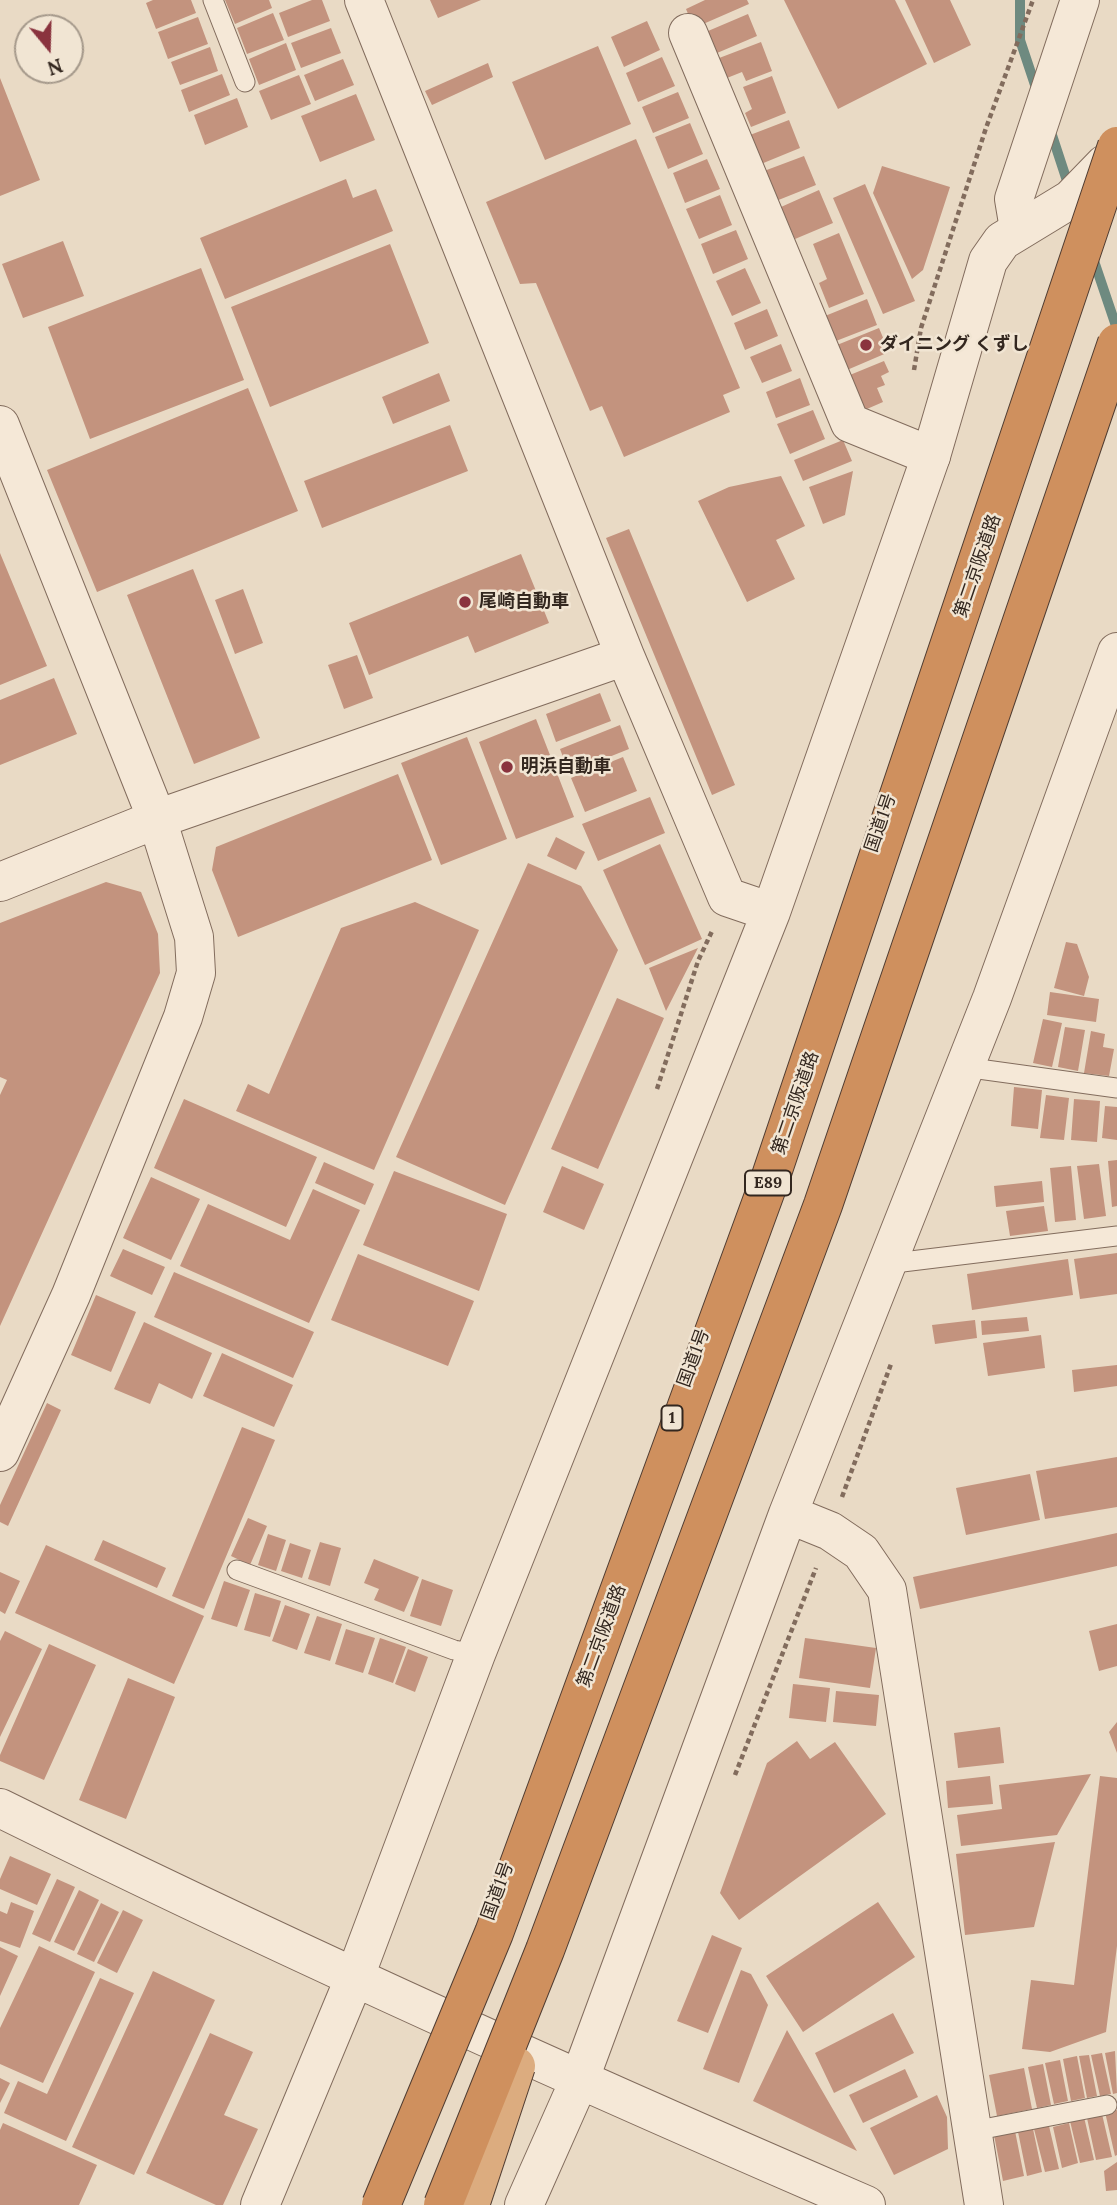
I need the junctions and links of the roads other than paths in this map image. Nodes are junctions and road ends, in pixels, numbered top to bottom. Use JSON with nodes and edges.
{"nodes":[{"id":1,"x":213,"y":0,"type":"edge"},
{"id":2,"x":364,"y":0,"type":"edge"},
{"id":3,"x":1080,"y":0,"type":"edge"},
{"id":4,"x":688,"y":33,"type":"dead end"},
{"id":5,"x":245,"y":82,"type":"dead end"},
{"id":6,"x":1111,"y":155,"type":"edge"},
{"id":7,"x":1019,"y":229,"type":"junction"},
{"id":8,"x":1117,"y":343,"type":"edge"},
{"id":9,"x":0,"y":425,"type":"edge"},
{"id":10,"x":931,"y":456,"type":"junction"},
{"id":11,"x":950,"y":621,"type":"dead end"},
{"id":12,"x":1024,"y":645,"type":"dead end"},
{"id":13,"x":1117,"y":652,"type":"edge"},
{"id":14,"x":625,"y":656,"type":"junction"},
{"id":15,"x":157,"y":819,"type":"junction"},
{"id":16,"x":0,"y":882,"type":"edge"},
{"id":17,"x":771,"y":912,"type":"junction"},
{"id":18,"x":964,"y":1067,"type":"junction"},
{"id":19,"x":1117,"y":1088,"type":"edge"},
{"id":20,"x":1117,"y":1236,"type":"edge"},
{"id":21,"x":886,"y":1264,"type":"junction"},
{"id":22,"x":0,"y":1452,"type":"edge"},
{"id":23,"x":788,"y":1514,"type":"junction"},
{"id":24,"x":237,"y":1570,"type":"dead end"},
{"id":25,"x":476,"y":1654,"type":"junction"},
{"id":26,"x":2,"y":1814,"type":"edge"},
{"id":27,"x":552,"y":1954,"type":"junction"},
{"id":28,"x":354,"y":1979,"type":"junction"},
{"id":29,"x":579,"y":2081,"type":"junction"},
{"id":30,"x":1107,"y":2105,"type":"dead end"},
{"id":31,"x":973,"y":2131,"type":"junction"},
{"id":32,"x":260,"y":2205,"type":"edge"},
{"id":33,"x":370,"y":2205,"type":"edge"},
{"id":34,"x":381,"y":2205,"type":"edge"},
{"id":35,"x":443,"y":2205,"type":"edge"},
{"id":36,"x":452,"y":2205,"type":"edge"},
{"id":37,"x":470,"y":2205,"type":"edge"},
{"id":38,"x":524,"y":2205,"type":"edge"},
{"id":39,"x":866,"y":2205,"type":"edge"},
{"id":40,"x":984,"y":2205,"type":"edge"}],
"edges":[{"from":1,"to":5,"type":"lane"},
{"from":2,"to":14,"type":"street"},
{"from":3,"to":7,"type":"street"},
{"from":4,"to":10,"type":"street"},
{"from":6,"to":7,"type":"street"},
{"from":6,"to":34,"type":"highway","name":"第二京阪道路","number":"E89","bridge":true},
{"from":7,"to":10,"type":"street"},
{"from":8,"to":35,"type":"highway","bridge":true},
{"from":9,"to":15,"type":"street"},
{"from":10,"to":17,"type":"street"},
{"from":11,"to":33,"type":"highway","name":"国道1号","number":"1"},
{"from":12,"to":27,"type":"highway"},
{"from":13,"to":18,"type":"street"},
{"from":14,"to":15,"type":"street"},
{"from":14,"to":17,"type":"street"},
{"from":15,"to":16,"type":"street"},
{"from":15,"to":22,"type":"street"},
{"from":17,"to":25,"type":"street"},
{"from":18,"to":19,"type":"lane"},
{"from":18,"to":21,"type":"street"},
{"from":20,"to":21,"type":"lane"},
{"from":21,"to":23,"type":"street"},
{"from":23,"to":29,"type":"street"},
{"from":23,"to":31,"type":"street"},
{"from":24,"to":25,"type":"lane"},
{"from":25,"to":28,"type":"street"},
{"from":26,"to":28,"type":"street"},
{"from":27,"to":36,"type":"highway"},
{"from":27,"to":37,"type":"highway","bridge":true},
{"from":28,"to":29,"type":"street"},
{"from":28,"to":32,"type":"street"},
{"from":29,"to":38,"type":"street"},
{"from":29,"to":39,"type":"street"},
{"from":30,"to":31,"type":"lane"},
{"from":31,"to":40,"type":"street"}]}
